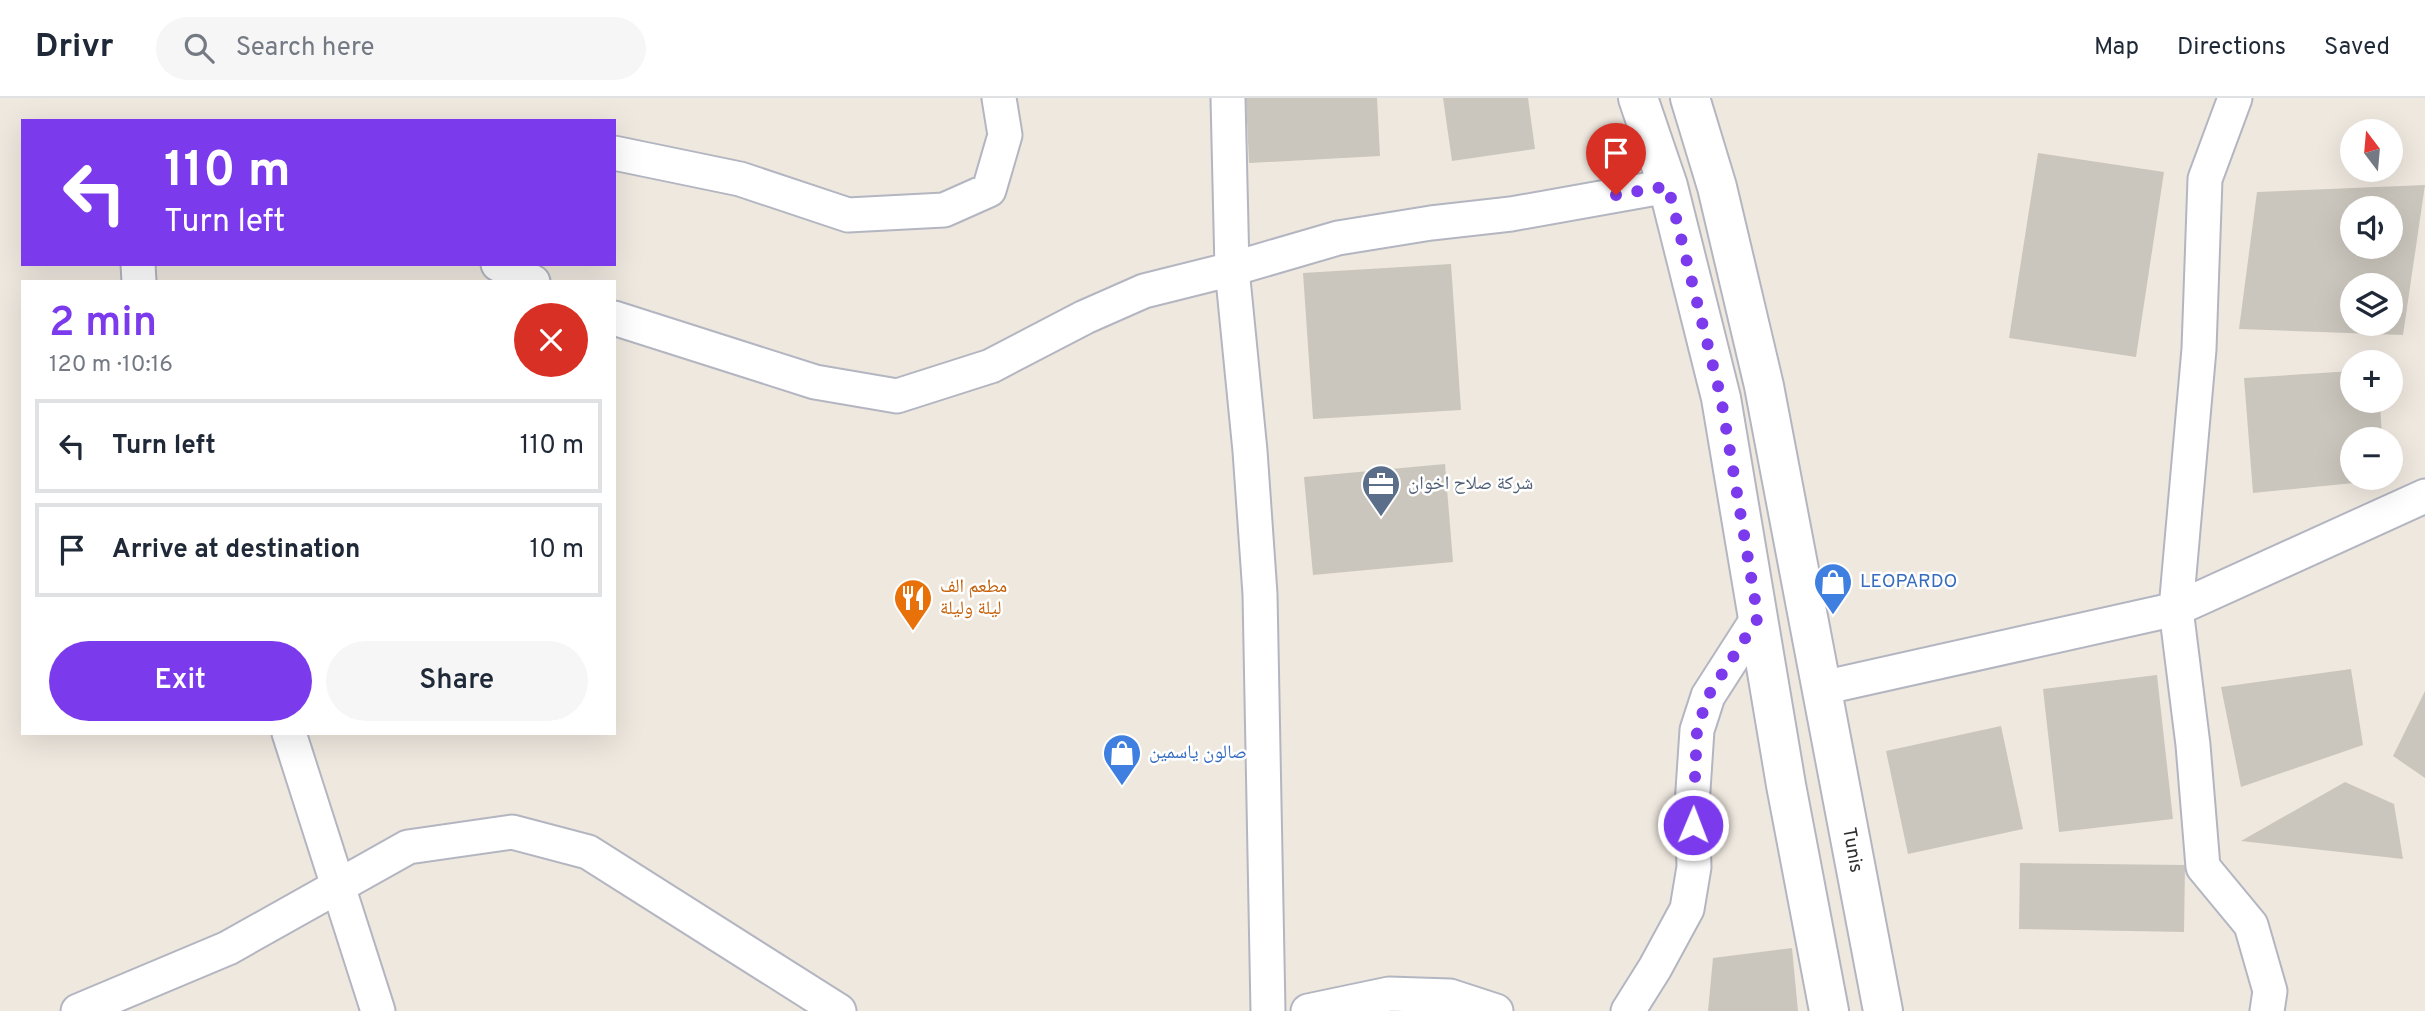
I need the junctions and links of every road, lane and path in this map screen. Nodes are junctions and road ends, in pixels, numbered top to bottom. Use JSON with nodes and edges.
{"nodes":[{"id":1,"x":999,"y":98,"type":"edge"},
{"id":2,"x":1228,"y":98,"type":"edge"},
{"id":3,"x":1638,"y":98,"type":"edge"},
{"id":4,"x":1690,"y":98,"type":"edge"},
{"id":5,"x":2235,"y":98,"type":"edge"},
{"id":6,"x":616,"y":153,"type":"edge"},
{"id":7,"x":1668,"y":186,"type":"junction"},
{"id":8,"x":502,"y":266,"type":"edge"},
{"id":9,"x":1232,"y":269,"type":"junction"},
{"id":10,"x":529,"y":280,"type":"edge"},
{"id":11,"x":616,"y":319,"type":"edge"},
{"id":12,"x":2425,"y":496,"type":"edge"},
{"id":13,"x":2176,"y":609,"type":"junction"},
{"id":14,"x":1758,"y":618,"type":"junction"},
{"id":15,"x":1822,"y":688,"type":"junction"},
{"id":16,"x":290,"y":735,"type":"edge"},
{"id":17,"x":338,"y":886,"type":"junction"},
{"id":18,"x":78,"y":1011,"type":"edge"},
{"id":19,"x":379,"y":1011,"type":"edge"},
{"id":20,"x":839,"y":1011,"type":"edge"},
{"id":21,"x":1268,"y":1011,"type":"edge"},
{"id":22,"x":1308,"y":1011,"type":"edge"},
{"id":23,"x":1496,"y":1011,"type":"edge"},
{"id":24,"x":1628,"y":1011,"type":"edge"},
{"id":25,"x":1829,"y":1011,"type":"edge"},
{"id":26,"x":1883,"y":1011,"type":"edge"},
{"id":27,"x":2267,"y":1011,"type":"edge"}],
"edges":[{"from":1,"to":6,"type":"street"},
{"from":2,"to":9,"type":"street"},
{"from":3,"to":7,"type":"main road"},
{"from":4,"to":15,"type":"main road","name":"Tunis"},
{"from":5,"to":13,"type":"street"},
{"from":7,"to":9,"type":"street"},
{"from":7,"to":14,"type":"main road"},
{"from":8,"to":10,"type":"street"},
{"from":9,"to":11,"type":"street"},
{"from":9,"to":21,"type":"street"},
{"from":12,"to":13,"type":"street"},
{"from":13,"to":15,"type":"street"},
{"from":13,"to":27,"type":"street"},
{"from":14,"to":24,"type":"street"},
{"from":14,"to":25,"type":"main road"},
{"from":15,"to":26,"type":"main road","name":"Tunis"},
{"from":16,"to":17,"type":"street"},
{"from":17,"to":18,"type":"street"},
{"from":17,"to":19,"type":"street"},
{"from":17,"to":20,"type":"street"},
{"from":22,"to":23,"type":"street"}]}
